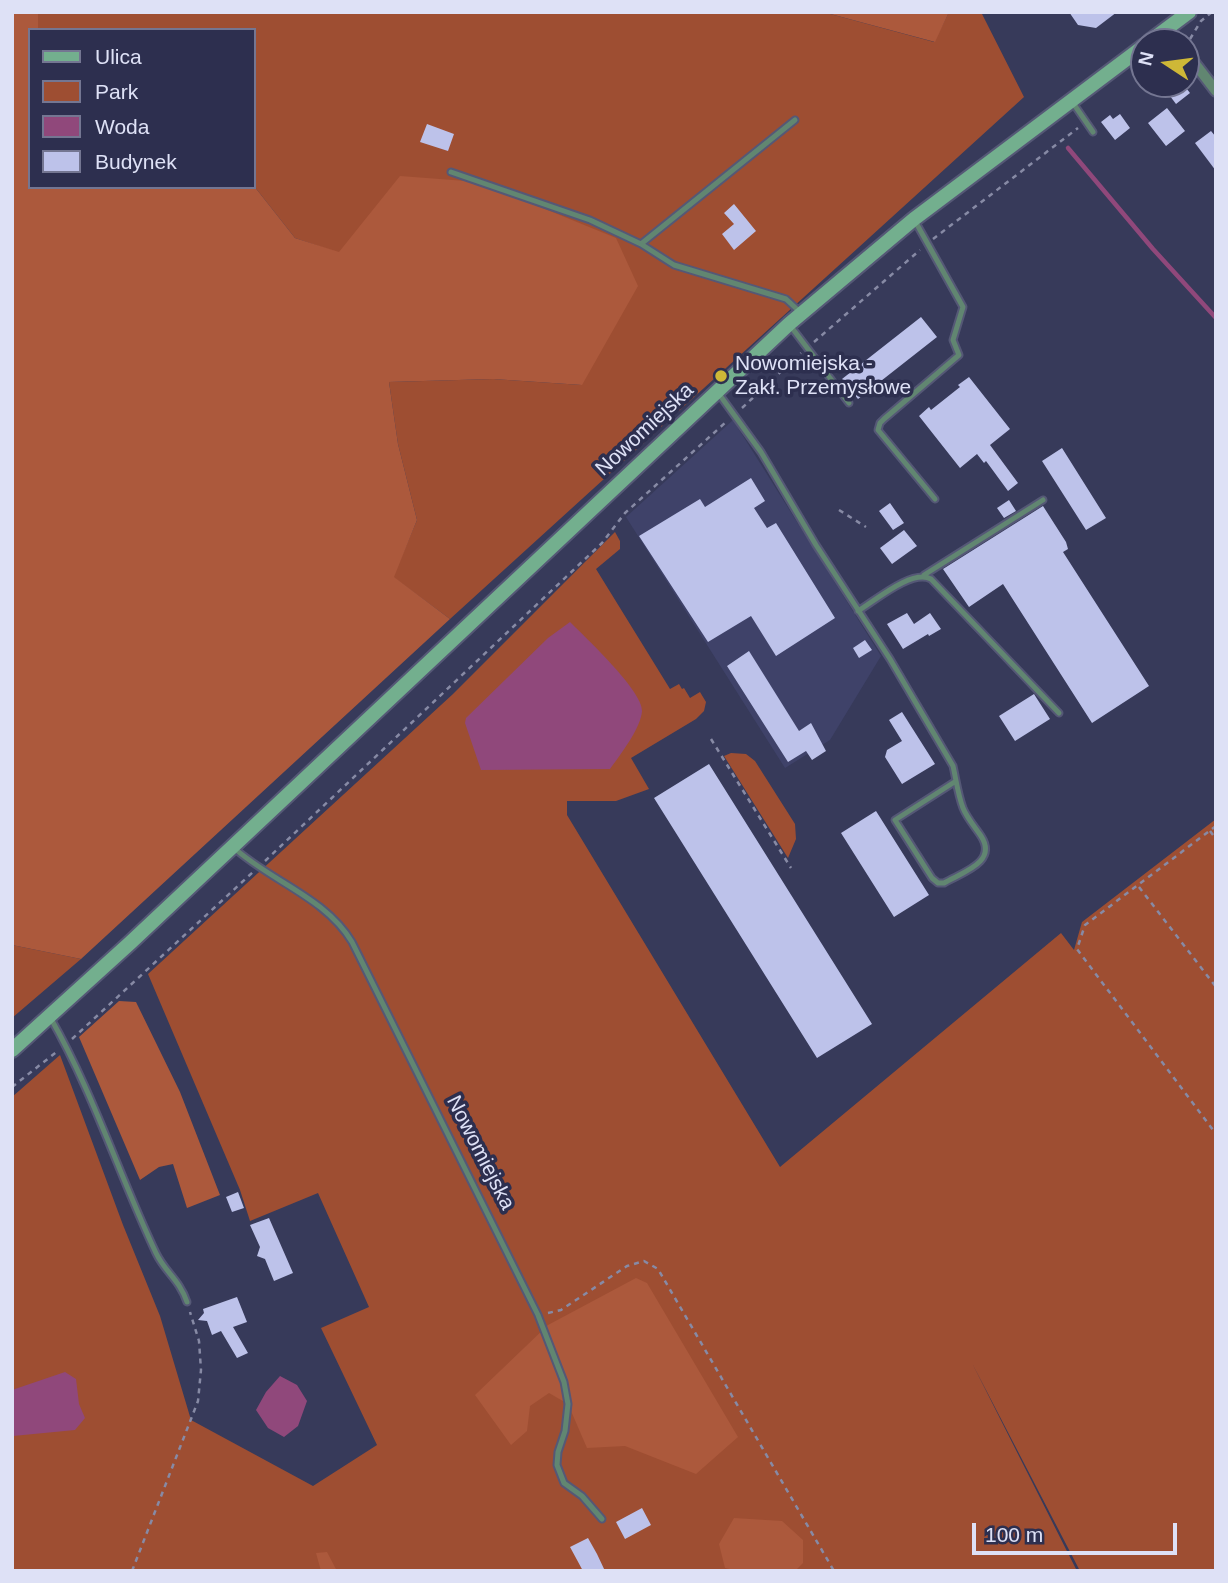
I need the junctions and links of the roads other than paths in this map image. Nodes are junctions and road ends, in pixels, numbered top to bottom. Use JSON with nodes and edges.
{"nodes":[{"id":1,"x":1185,"y":13,"type":"edge"},
{"id":2,"x":1168,"y":28,"type":"edge"},
{"id":3,"x":1130,"y":57,"type":"edge"},
{"id":4,"x":1200,"y":70,"type":"edge"},
{"id":5,"x":1216,"y":91,"type":"edge"},
{"id":6,"x":1071,"y":101,"type":"junction"},
{"id":7,"x":796,"y":120,"type":"dead end"},
{"id":8,"x":1093,"y":132,"type":"dead end"},
{"id":9,"x":451,"y":172,"type":"dead end"},
{"id":10,"x":914,"y":219,"type":"junction"},
{"id":11,"x":641,"y":244,"type":"junction"},
{"id":12,"x":801,"y":314,"type":"junction"},
{"id":13,"x":789,"y":324,"type":"junction"},
{"id":14,"x":717,"y":392,"type":"junction"},
{"id":15,"x":849,"y":403,"type":"dead end"},
{"id":16,"x":935,"y":499,"type":"dead end"},
{"id":17,"x":1043,"y":500,"type":"dead end"},
{"id":18,"x":924,"y":575,"type":"junction"},
{"id":19,"x":858,"y":611,"type":"junction"},
{"id":20,"x":1059,"y":713,"type":"dead end"},
{"id":21,"x":957,"y":781,"type":"junction"},
{"id":22,"x":233,"y":847,"type":"junction"},
{"id":23,"x":50,"y":1017,"type":"junction"},
{"id":24,"x":12,"y":1050,"type":"edge"},
{"id":25,"x":187,"y":1302,"type":"road end"},
{"id":26,"x":602,"y":1518,"type":"dead end"}],
"edges":[{"from":1,"to":2,"type":"street"},
{"from":3,"to":6,"type":"street","name":"Nowomiejska"},
{"from":4,"to":5,"type":"street"},
{"from":6,"to":8,"type":"lane"},
{"from":6,"to":10,"type":"street","name":"Nowomiejska"},
{"from":7,"to":11,"type":"lane"},
{"from":9,"to":11,"type":"lane"},
{"from":10,"to":12,"type":"street","name":"Nowomiejska"},
{"from":10,"to":16,"type":"lane"},
{"from":11,"to":12,"type":"lane"},
{"from":12,"to":13,"type":"street","name":"Nowomiejska"},
{"from":13,"to":14,"type":"street","name":"Nowomiejska"},
{"from":13,"to":15,"type":"lane"},
{"from":14,"to":19,"type":"lane"},
{"from":14,"to":22,"type":"street","name":"Nowomiejska"},
{"from":17,"to":18,"type":"lane"},
{"from":18,"to":19,"type":"lane"},
{"from":18,"to":20,"type":"lane"},
{"from":19,"to":21,"type":"lane"},
{"from":21,"to":21,"type":"lane"},
{"from":22,"to":23,"type":"street","name":"Nowomiejska"},
{"from":22,"to":26,"type":"lane","name":"Nowomiejska"},
{"from":23,"to":24,"type":"street","name":"Nowomiejska"},
{"from":23,"to":25,"type":"lane"}]}
